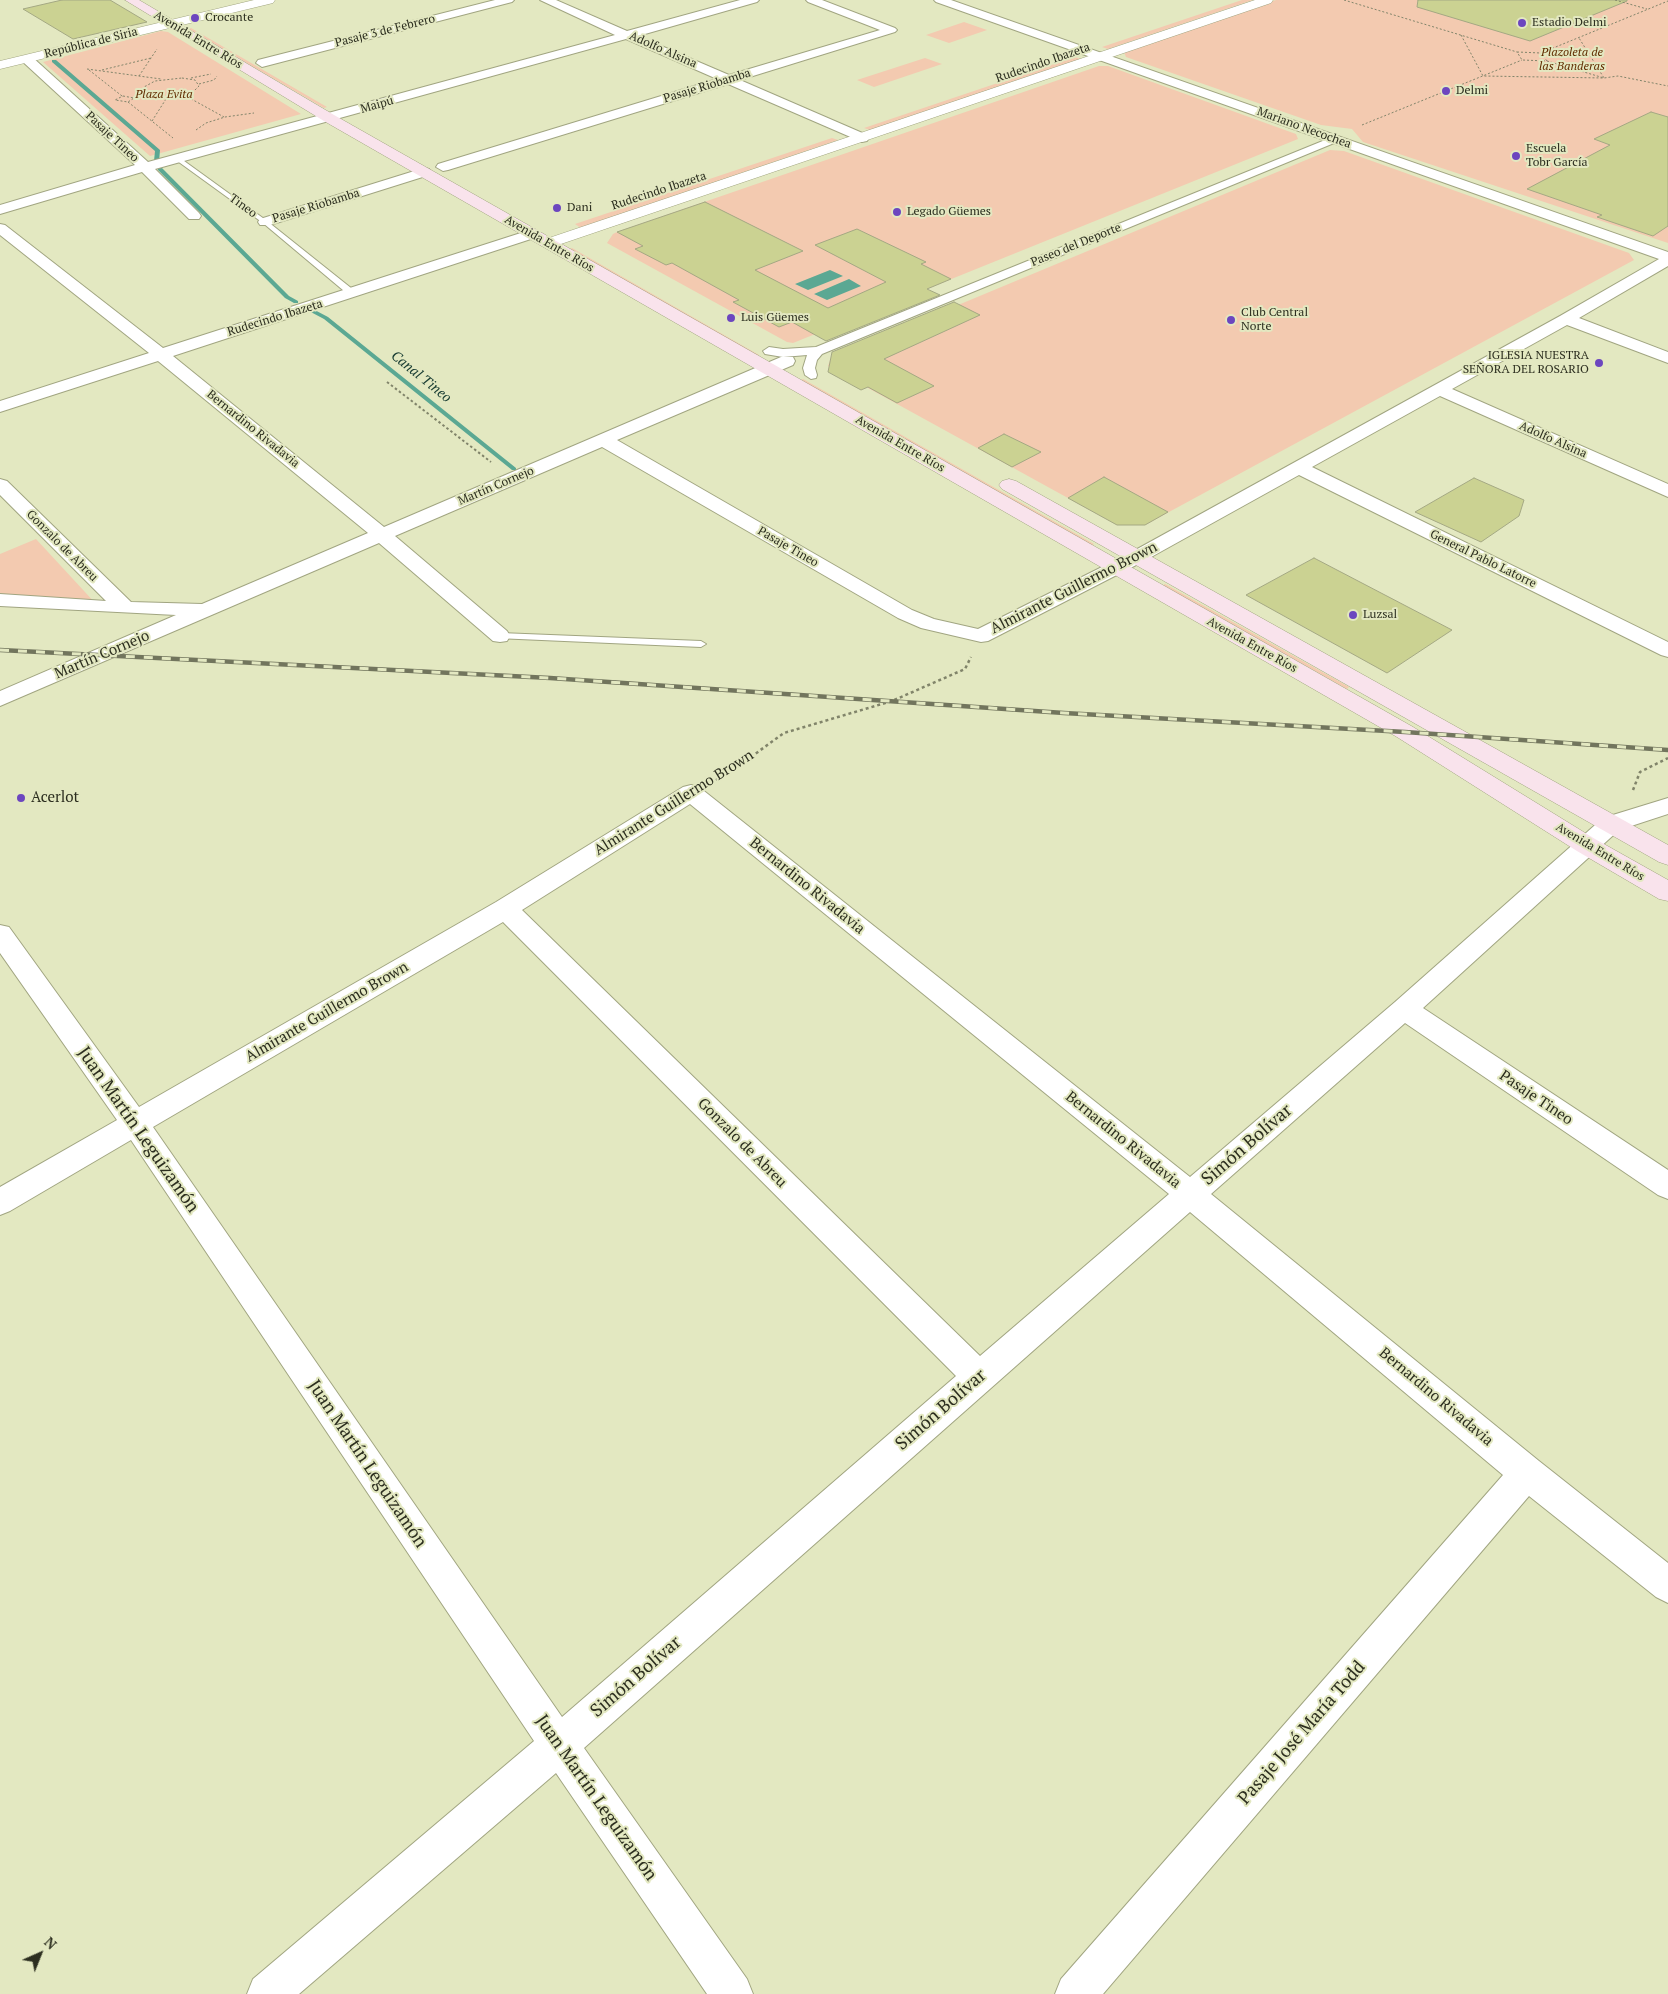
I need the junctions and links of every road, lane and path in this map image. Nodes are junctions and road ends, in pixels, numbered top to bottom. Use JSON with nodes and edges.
{"nodes":[{"id":1,"x":131,"y":0,"type":"edge"},
{"id":2,"x":150,"y":0,"type":"edge"},
{"id":3,"x":269,"y":0,"type":"edge"},
{"id":4,"x":508,"y":0,"type":"edge"},
{"id":5,"x":546,"y":0,"type":"edge"},
{"id":6,"x":753,"y":0,"type":"edge"},
{"id":7,"x":812,"y":0,"type":"edge"},
{"id":8,"x":940,"y":0,"type":"edge"},
{"id":9,"x":1232,"y":0,"type":"edge"},
{"id":10,"x":1267,"y":0,"type":"edge"},
{"id":11,"x":1344,"y":0,"type":"edge"},
{"id":12,"x":1615,"y":0,"type":"edge"},
{"id":13,"x":1668,"y":1,"type":"edge"},
{"id":14,"x":1648,"y":9,"type":"junction"},
{"id":15,"x":187,"y":20,"type":"junction"},
{"id":16,"x":172,"y":24,"type":"junction"},
{"id":17,"x":626,"y":34,"type":"junction"},
{"id":18,"x":1461,"y":35,"type":"junction"},
{"id":19,"x":1579,"y":38,"type":"junction"},
{"id":20,"x":161,"y":43,"type":"dead end"},
{"id":21,"x":1083,"y":50,"type":"junction"},
{"id":22,"x":1517,"y":52,"type":"junction"},
{"id":23,"x":1541,"y":53,"type":"junction"},
{"id":24,"x":1101,"y":56,"type":"junction"},
{"id":25,"x":151,"y":58,"type":"junction"},
{"id":26,"x":27,"y":59,"type":"junction"},
{"id":27,"x":1522,"y":60,"type":"junction"},
{"id":28,"x":1547,"y":61,"type":"junction"},
{"id":29,"x":262,"y":63,"type":"junction"},
{"id":30,"x":82,"y":64,"type":"dead end"},
{"id":31,"x":0,"y":65,"type":"edge"},
{"id":32,"x":87,"y":69,"type":"junction"},
{"id":33,"x":99,"y":70,"type":"junction"},
{"id":34,"x":140,"y":76,"type":"junction"},
{"id":35,"x":1483,"y":76,"type":"junction"},
{"id":36,"x":1604,"y":78,"type":"junction"},
{"id":37,"x":164,"y":79,"type":"junction"},
{"id":38,"x":190,"y":79,"type":"junction"},
{"id":39,"x":728,"y":79,"type":"junction"},
{"id":40,"x":199,"y":84,"type":"junction"},
{"id":41,"x":1668,"y":86,"type":"edge"},
{"id":42,"x":144,"y":94,"type":"junction"},
{"id":43,"x":184,"y":95,"type":"junction"},
{"id":44,"x":122,"y":96,"type":"junction"},
{"id":45,"x":133,"y":97,"type":"junction"},
{"id":46,"x":167,"y":98,"type":"junction"},
{"id":47,"x":116,"y":101,"type":"junction"},
{"id":48,"x":128,"y":102,"type":"junction"},
{"id":49,"x":110,"y":103,"type":"dead end"},
{"id":50,"x":346,"y":113,"type":"junction"},
{"id":51,"x":225,"y":118,"type":"dead end"},
{"id":52,"x":329,"y":118,"type":"junction"},
{"id":53,"x":152,"y":121,"type":"junction"},
{"id":54,"x":1361,"y":125,"type":"dead end"},
{"id":55,"x":844,"y":130,"type":"junction"},
{"id":56,"x":862,"y":138,"type":"junction"},
{"id":57,"x":175,"y":139,"type":"dead end"},
{"id":58,"x":1335,"y":139,"type":"junction"},
{"id":59,"x":178,"y":159,"type":"junction"},
{"id":60,"x":145,"y":167,"type":"junction"},
{"id":61,"x":443,"y":167,"type":"junction"},
{"id":62,"x":424,"y":172,"type":"junction"},
{"id":63,"x":0,"y":210,"type":"edge"},
{"id":64,"x":194,"y":216,"type":"dead end"},
{"id":65,"x":265,"y":222,"type":"junction"},
{"id":66,"x":0,"y":228,"type":"edge"},
{"id":67,"x":532,"y":234,"type":"junction"},
{"id":68,"x":549,"y":236,"type":"junction"},
{"id":69,"x":565,"y":238,"type":"junction"},
{"id":70,"x":1668,"y":258,"type":"edge"},
{"id":71,"x":353,"y":294,"type":"junction"},
{"id":72,"x":1566,"y":319,"type":"junction"},
{"id":73,"x":818,"y":351,"type":"junction"},
{"id":74,"x":160,"y":354,"type":"junction"},
{"id":75,"x":1668,"y":358,"type":"edge"},
{"id":76,"x":775,"y":360,"type":"junction"},
{"id":77,"x":812,"y":375,"type":"junction"},
{"id":78,"x":387,"y":382,"type":"dead end"},
{"id":79,"x":1438,"y":389,"type":"junction"},
{"id":80,"x":0,"y":407,"type":"edge"},
{"id":81,"x":604,"y":440,"type":"junction"},
{"id":82,"x":1299,"y":468,"type":"junction"},
{"id":83,"x":513,"y":479,"type":"junction"},
{"id":84,"x":0,"y":485,"type":"edge"},
{"id":85,"x":1668,"y":491,"type":"edge"},
{"id":86,"x":382,"y":535,"type":"junction"},
{"id":87,"x":1137,"y":557,"type":"junction"},
{"id":88,"x":1116,"y":568,"type":"junction"},
{"id":89,"x":0,"y":600,"type":"edge"},
{"id":90,"x":124,"y":608,"type":"junction"},
{"id":91,"x":205,"y":610,"type":"junction"},
{"id":92,"x":500,"y":636,"type":"joint"},
{"id":93,"x":981,"y":636,"type":"junction"},
{"id":94,"x":701,"y":644,"type":"dead end"},
{"id":95,"x":1668,"y":650,"type":"edge"},
{"id":96,"x":0,"y":699,"type":"edge"},
{"id":97,"x":1380,"y":706,"type":"junction"},
{"id":98,"x":691,"y":793,"type":"junction"},
{"id":99,"x":1668,"y":806,"type":"edge"},
{"id":100,"x":1611,"y":824,"type":"junction"},
{"id":101,"x":1586,"y":844,"type":"junction"},
{"id":102,"x":1668,"y":856,"type":"edge"},
{"id":103,"x":1668,"y":892,"type":"edge"},
{"id":104,"x":505,"y":909,"type":"junction"},
{"id":105,"x":0,"y":934,"type":"edge"},
{"id":106,"x":1404,"y":1009,"type":"junction"},
{"id":107,"x":135,"y":1124,"type":"junction"},
{"id":108,"x":1668,"y":1186,"type":"edge"},
{"id":109,"x":1190,"y":1194,"type":"junction"},
{"id":110,"x":0,"y":1202,"type":"edge"},
{"id":111,"x":979,"y":1377,"type":"junction"},
{"id":112,"x":1527,"y":1473,"type":"junction"},
{"id":113,"x":1668,"y":1585,"type":"edge"},
{"id":114,"x":559,"y":1745,"type":"junction"},
{"id":115,"x":268,"y":1994,"type":"edge"},
{"id":116,"x":732,"y":1994,"type":"edge"},
{"id":117,"x":1076,"y":1994,"type":"edge"}],
"edges":[{"from":1,"to":16,"type":"main road","name":"Avenida Entre Ríos"},
{"from":2,"to":15,"type":"main road","name":"Avenida Entre Ríos"},
{"from":3,"to":15,"type":"street","name":"República de Siria"},
{"from":4,"to":29,"type":"street","name":"Pasaje 3 de Febrero"},
{"from":5,"to":17,"type":"street","name":"Adolfo Alsina"},
{"from":6,"to":17,"type":"street","name":"Maipú"},
{"from":7,"to":39,"type":"street","name":"Pasaje Riobamba"},
{"from":8,"to":21,"type":"street","name":"Mariano Necochea"},
{"from":9,"to":21,"type":"street","name":"Rudecindo Ibazeta"},
{"from":10,"to":24,"type":"street","name":"Rudecindo Ibazeta"},
{"from":11,"to":18,"type":"path"},
{"from":12,"to":14,"type":"path"},
{"from":13,"to":14,"type":"path"},
{"from":14,"to":19,"type":"path"},
{"from":15,"to":16,"type":"street","name":"República de Siria"},
{"from":15,"to":29,"type":"main road","name":"Avenida Entre Ríos"},
{"from":16,"to":26,"type":"street","name":"República de Siria"},
{"from":16,"to":52,"type":"main road","name":"Avenida Entre Ríos"},
{"from":17,"to":39,"type":"street","name":"Adolfo Alsina"},
{"from":17,"to":50,"type":"street","name":"Maipú"},
{"from":18,"to":22,"type":"path"},
{"from":18,"to":35,"type":"path"},
{"from":19,"to":23,"type":"path"},
{"from":19,"to":36,"type":"path"},
{"from":20,"to":25,"type":"path"},
{"from":21,"to":24,"type":"street","name":"Mariano Necochea"},
{"from":21,"to":55,"type":"street","name":"Rudecindo Ibazeta"},
{"from":22,"to":23,"type":"path"},
{"from":22,"to":27,"type":"path"},
{"from":23,"to":28,"type":"path"},
{"from":24,"to":56,"type":"street","name":"Rudecindo Ibazeta"},
{"from":24,"to":58,"type":"street","name":"Mariano Necochea"},
{"from":25,"to":33,"type":"path"},
{"from":25,"to":34,"type":"path"},
{"from":26,"to":31,"type":"street","name":"República de Siria"},
{"from":26,"to":60,"type":"street","name":"Pasaje Tineo"},
{"from":27,"to":28,"type":"path"},
{"from":27,"to":35,"type":"path"},
{"from":28,"to":36,"type":"path"},
{"from":29,"to":50,"type":"main road","name":"Avenida Entre Ríos"},
{"from":30,"to":32,"type":"path"},
{"from":32,"to":33,"type":"path"},
{"from":32,"to":44,"type":"path"},
{"from":33,"to":34,"type":"path"},
{"from":34,"to":37,"type":"path"},
{"from":35,"to":36,"type":"path"},
{"from":35,"to":54,"type":"path"},
{"from":36,"to":41,"type":"path"},
{"from":37,"to":38,"type":"path"},
{"from":37,"to":42,"type":"path"},
{"from":38,"to":40,"type":"path"},
{"from":38,"to":40,"type":"path"},
{"from":39,"to":55,"type":"street","name":"Adolfo Alsina"},
{"from":39,"to":61,"type":"street","name":"Pasaje Riobamba"},
{"from":40,"to":43,"type":"path"},
{"from":42,"to":45,"type":"path"},
{"from":42,"to":46,"type":"path"},
{"from":43,"to":46,"type":"path"},
{"from":43,"to":51,"type":"path"},
{"from":44,"to":45,"type":"path"},
{"from":44,"to":47,"type":"path"},
{"from":45,"to":48,"type":"path"},
{"from":46,"to":53,"type":"path"},
{"from":47,"to":48,"type":"path"},
{"from":47,"to":49,"type":"path"},
{"from":48,"to":53,"type":"path"},
{"from":50,"to":52,"type":"street","name":"Maipú"},
{"from":50,"to":61,"type":"main road","name":"Avenida Entre Ríos"},
{"from":52,"to":59,"type":"street","name":"Maipú"},
{"from":52,"to":62,"type":"main road","name":"Avenida Entre Ríos"},
{"from":53,"to":57,"type":"path"},
{"from":55,"to":56,"type":"street","name":"Adolfo Alsina"},
{"from":55,"to":68,"type":"street","name":"Rudecindo Ibazeta"},
{"from":56,"to":69,"type":"street","name":"Rudecindo Ibazeta"},
{"from":58,"to":70,"type":"street","name":"Mariano Necochea"},
{"from":58,"to":73,"type":"street","name":"Paseo del Deporte"},
{"from":59,"to":60,"type":"street","name":"Maipú"},
{"from":59,"to":65,"type":"lane","name":"Tineo"},
{"from":60,"to":63,"type":"street","name":"Maipú"},
{"from":60,"to":64,"type":"street","name":"Pasaje Tineo"},
{"from":61,"to":68,"type":"main road","name":"Avenida Entre Ríos"},
{"from":62,"to":65,"type":"street","name":"Pasaje Riobamba"},
{"from":62,"to":67,"type":"main road","name":"Avenida Entre Ríos"},
{"from":65,"to":71,"type":"lane","name":"Tineo"},
{"from":66,"to":74,"type":"street","name":"Bernardino Rivadavia"},
{"from":67,"to":68,"type":"street","name":"Rudecindo Ibazeta"},
{"from":67,"to":71,"type":"street","name":"Rudecindo Ibazeta"},
{"from":68,"to":69,"type":"main road","name":"Avenida Entre Ríos"},
{"from":68,"to":76,"type":"main road","name":"Avenida Entre Ríos"},
{"from":69,"to":76,"type":"main road","name":"Avenida Entre Ríos"},
{"from":70,"to":72,"type":"street","name":"Almirante Guillermo Brown"},
{"from":71,"to":74,"type":"street","name":"Rudecindo Ibazeta"},
{"from":72,"to":75,"type":"street"},
{"from":72,"to":79,"type":"street","name":"Almirante Guillermo Brown"},
{"from":73,"to":76,"type":"street","name":"Paseo del Deporte"},
{"from":73,"to":77,"type":"street"},
{"from":74,"to":80,"type":"street","name":"Rudecindo Ibazeta"},
{"from":74,"to":86,"type":"street","name":"Bernardino Rivadavia"},
{"from":76,"to":77,"type":"main road","name":"Avenida Entre Ríos"},
{"from":76,"to":81,"type":"street","name":"Martín Cornejo"},
{"from":76,"to":88,"type":"main road","name":"Avenida Entre Ríos"},
{"from":77,"to":87,"type":"main road","name":"Avenida Entre Ríos"},
{"from":78,"to":83,"type":"path"},
{"from":79,"to":82,"type":"street","name":"Almirante Guillermo Brown"},
{"from":79,"to":85,"type":"street","name":"Adolfo Alsina"},
{"from":81,"to":83,"type":"street","name":"Martín Cornejo"},
{"from":81,"to":93,"type":"street","name":"Pasaje Tineo"},
{"from":82,"to":87,"type":"street","name":"Almirante Guillermo Brown"},
{"from":82,"to":95,"type":"street","name":"General Pablo Latorre"},
{"from":83,"to":86,"type":"street","name":"Martín Cornejo"},
{"from":84,"to":90,"type":"street","name":"Gonzalo de Abreu"},
{"from":86,"to":91,"type":"street","name":"Martín Cornejo"},
{"from":86,"to":92,"type":"street","name":"Bernardino Rivadavia"},
{"from":87,"to":88,"type":"street","name":"Almirante Guillermo Brown"},
{"from":87,"to":97,"type":"main road","name":"Avenida Entre Ríos"},
{"from":88,"to":93,"type":"street","name":"Almirante Guillermo Brown"},
{"from":88,"to":97,"type":"main road","name":"Avenida Entre Ríos"},
{"from":89,"to":90,"type":"street","name":"Martín Cornejo"},
{"from":90,"to":91,"type":"street","name":"Martín Cornejo"},
{"from":91,"to":96,"type":"street","name":"Martín Cornejo"},
{"from":92,"to":94,"type":"lane"},
{"from":93,"to":98,"type":"path","name":"Almirante Guillermo Brown"},
{"from":97,"to":100,"type":"main road","name":"Avenida Entre Ríos"},
{"from":97,"to":101,"type":"main road","name":"Avenida Entre Ríos"},
{"from":98,"to":104,"type":"street","name":"Almirante Guillermo Brown"},
{"from":98,"to":109,"type":"street","name":"Bernardino Rivadavia"},
{"from":99,"to":100,"type":"street"},
{"from":100,"to":101,"type":"street","name":"Simón Bolívar"},
{"from":100,"to":102,"type":"main road","name":"Avenida Entre Ríos"},
{"from":101,"to":103,"type":"main road","name":"Avenida Entre Ríos"},
{"from":101,"to":106,"type":"street","name":"Simón Bolívar"},
{"from":104,"to":107,"type":"street","name":"Almirante Guillermo Brown"},
{"from":104,"to":111,"type":"street","name":"Gonzalo de Abreu"},
{"from":105,"to":107,"type":"street","name":"Juan Martín Leguizamón"},
{"from":106,"to":108,"type":"street","name":"Pasaje Tineo"},
{"from":106,"to":109,"type":"street","name":"Simón Bolívar"},
{"from":107,"to":110,"type":"street","name":"Almirante Guillermo Brown"},
{"from":107,"to":114,"type":"street","name":"Juan Martín Leguizamón"},
{"from":109,"to":111,"type":"street","name":"Simón Bolívar"},
{"from":109,"to":112,"type":"street","name":"Bernardino Rivadavia"},
{"from":111,"to":114,"type":"street","name":"Simón Bolívar"},
{"from":112,"to":113,"type":"street","name":"Bernardino Rivadavia"},
{"from":112,"to":117,"type":"street","name":"Pasaje José María Todd"},
{"from":114,"to":115,"type":"street","name":"Simón Bolívar"},
{"from":114,"to":116,"type":"street","name":"Juan Martín Leguizamón"}]}
